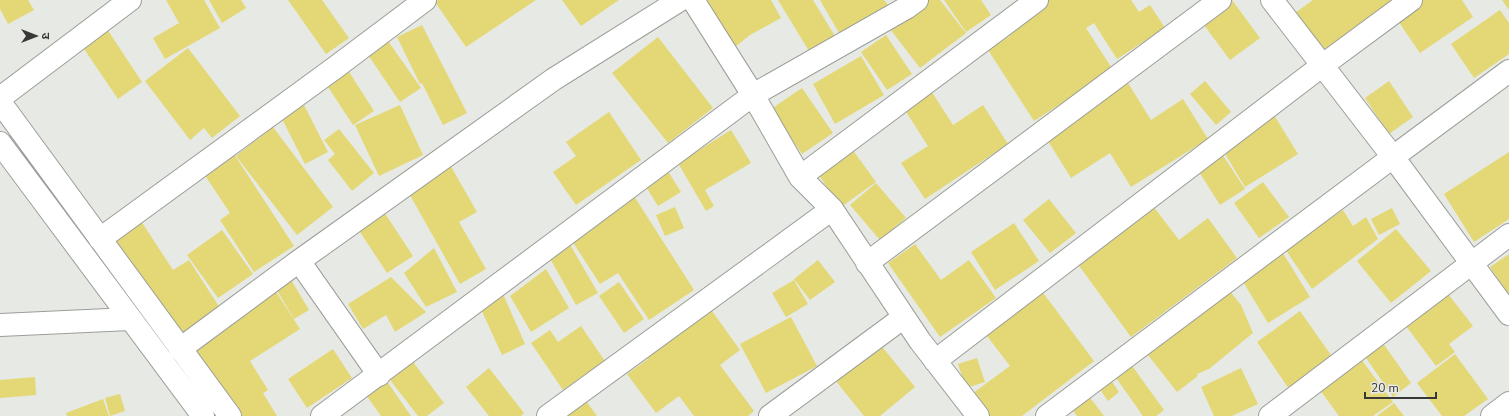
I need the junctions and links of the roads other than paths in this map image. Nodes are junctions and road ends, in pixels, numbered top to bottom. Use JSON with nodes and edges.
{"nodes":[{"id":1,"x":130,"y":0,"type":"edge"},
{"id":2,"x":425,"y":0,"type":"edge"},
{"id":3,"x":680,"y":0,"type":"edge"},
{"id":4,"x":693,"y":0,"type":"edge"},
{"id":5,"x":918,"y":0,"type":"edge"},
{"id":6,"x":1037,"y":0,"type":"edge"},
{"id":7,"x":1220,"y":0,"type":"edge"},
{"id":8,"x":1272,"y":0,"type":"edge"},
{"id":9,"x":1411,"y":0,"type":"edge"},
{"id":10,"x":1323,"y":65,"type":"junction"},
{"id":11,"x":1509,"y":71,"type":"edge"},
{"id":12,"x":753,"y":95,"type":"junction"},
{"id":13,"x":0,"y":98,"type":"edge"},
{"id":14,"x":0,"y":102,"type":"edge"},
{"id":15,"x":0,"y":143,"type":"edge"},
{"id":16,"x":1393,"y":157,"type":"junction"},
{"id":17,"x":800,"y":177,"type":"junction"},
{"id":18,"x":832,"y":209,"type":"junction"},
{"id":19,"x":1509,"y":236,"type":"edge"},
{"id":20,"x":100,"y":239,"type":"junction"},
{"id":21,"x":299,"y":261,"type":"junction"},
{"id":22,"x":868,"y":263,"type":"junction"},
{"id":23,"x":1472,"y":263,"type":"junction"},
{"id":24,"x":1509,"y":314,"type":"edge"},
{"id":25,"x":904,"y":317,"type":"junction"},
{"id":26,"x":130,"y":318,"type":"junction"},
{"id":27,"x":0,"y":325,"type":"edge"},
{"id":28,"x":180,"y":349,"type":"junction"},
{"id":29,"x":935,"y":361,"type":"junction"},
{"id":30,"x":378,"y":375,"type":"junction"},
{"id":31,"x":1509,"y":403,"type":"edge"},
{"id":32,"x":199,"y":415,"type":"edge"},
{"id":33,"x":230,"y":416,"type":"edge"},
{"id":34,"x":322,"y":416,"type":"edge"},
{"id":35,"x":548,"y":416,"type":"edge"},
{"id":36,"x":770,"y":416,"type":"edge"},
{"id":37,"x":978,"y":416,"type":"edge"},
{"id":38,"x":1047,"y":416,"type":"edge"},
{"id":39,"x":1270,"y":416,"type":"edge"},
{"id":40,"x":1492,"y":416,"type":"edge"}],
"edges":[{"from":1,"to":13,"type":"street"},
{"from":2,"to":20,"type":"street"},
{"from":3,"to":21,"type":"street"},
{"from":4,"to":12,"type":"street"},
{"from":5,"to":12,"type":"street"},
{"from":6,"to":17,"type":"street"},
{"from":7,"to":22,"type":"street"},
{"from":8,"to":10,"type":"street"},
{"from":9,"to":10,"type":"street"},
{"from":10,"to":16,"type":"street"},
{"from":10,"to":29,"type":"street"},
{"from":11,"to":16,"type":"street"},
{"from":12,"to":17,"type":"street"},
{"from":12,"to":30,"type":"street"},
{"from":14,"to":20,"type":"street"},
{"from":15,"to":26,"type":"street"},
{"from":16,"to":23,"type":"street"},
{"from":16,"to":38,"type":"street"},
{"from":17,"to":18,"type":"street"},
{"from":18,"to":22,"type":"street"},
{"from":18,"to":35,"type":"street"},
{"from":19,"to":23,"type":"street"},
{"from":20,"to":28,"type":"street"},
{"from":21,"to":28,"type":"street"},
{"from":21,"to":30,"type":"street"},
{"from":22,"to":25,"type":"street"},
{"from":23,"to":24,"type":"street"},
{"from":23,"to":39,"type":"street"},
{"from":25,"to":29,"type":"street"},
{"from":25,"to":36,"type":"street"},
{"from":26,"to":27,"type":"street"},
{"from":26,"to":32,"type":"street"},
{"from":28,"to":33,"type":"street"},
{"from":29,"to":37,"type":"street"},
{"from":30,"to":34,"type":"street"},
{"from":31,"to":40,"type":"street"}]}
